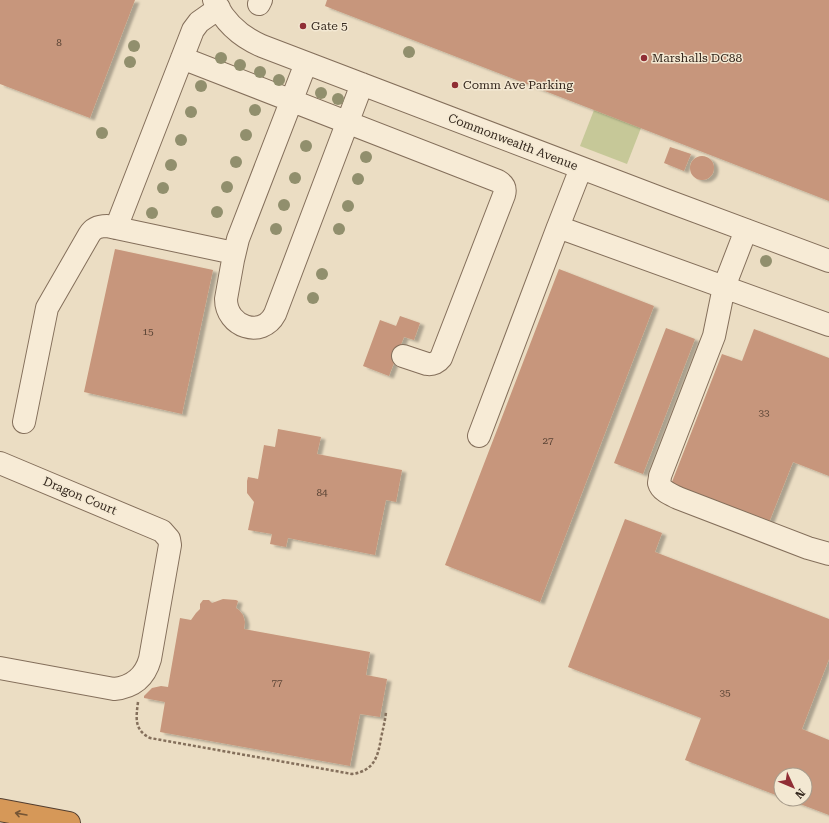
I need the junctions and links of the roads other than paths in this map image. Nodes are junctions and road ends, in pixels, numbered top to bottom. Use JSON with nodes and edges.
{"nodes":[{"id":1,"x":216,"y":4,"type":"edge"},
{"id":2,"x":182,"y":58,"type":"junction"},
{"id":3,"x":306,"y":63,"type":"junction"},
{"id":4,"x":362,"y":84,"type":"junction"},
{"id":5,"x":292,"y":101,"type":"junction"},
{"id":6,"x":348,"y":122,"type":"junction"},
{"id":7,"x":581,"y":168,"type":"junction"},
{"id":8,"x":558,"y":227,"type":"junction"},
{"id":9,"x":116,"y":228,"type":"junction"},
{"id":10,"x":746,"y":230,"type":"junction"},
{"id":11,"x":234,"y":253,"type":"junction"},
{"id":12,"x":829,"y":261,"type":"edge"},
{"id":13,"x":724,"y":287,"type":"junction"},
{"id":14,"x":829,"y":325,"type":"edge"},
{"id":15,"x":403,"y":356,"type":"dead end"},
{"id":16,"x":24,"y":422,"type":"dead end"},
{"id":17,"x":479,"y":436,"type":"dead end"},
{"id":18,"x":0,"y":463,"type":"edge"},
{"id":19,"x":829,"y":554,"type":"edge"},
{"id":20,"x":0,"y":668,"type":"edge"},
{"id":21,"x":0,"y":810,"type":"edge"},
{"id":22,"x":69,"y":823,"type":"edge"}],
"edges":[{"from":1,"to":2,"type":"street"},
{"from":1,"to":3,"type":"street","name":"Commonwealth Avenue"},
{"from":2,"to":5,"type":"street"},
{"from":2,"to":9,"type":"street"},
{"from":3,"to":4,"type":"street","name":"Commonwealth Avenue"},
{"from":3,"to":5,"type":"street"},
{"from":4,"to":6,"type":"street"},
{"from":4,"to":7,"type":"street","name":"Commonwealth Avenue"},
{"from":5,"to":6,"type":"street"},
{"from":5,"to":11,"type":"street"},
{"from":6,"to":11,"type":"street"},
{"from":6,"to":15,"type":"street"},
{"from":7,"to":8,"type":"street"},
{"from":7,"to":10,"type":"street","name":"Commonwealth Avenue"},
{"from":8,"to":13,"type":"street"},
{"from":8,"to":17,"type":"street"},
{"from":9,"to":11,"type":"street"},
{"from":9,"to":16,"type":"street"},
{"from":10,"to":12,"type":"street","name":"Commonwealth Avenue"},
{"from":10,"to":13,"type":"street"},
{"from":13,"to":14,"type":"street"},
{"from":13,"to":19,"type":"street"},
{"from":18,"to":20,"type":"street","name":"Dragon Court"},
{"from":22,"to":21,"type":"highway","one_way":true}]}
